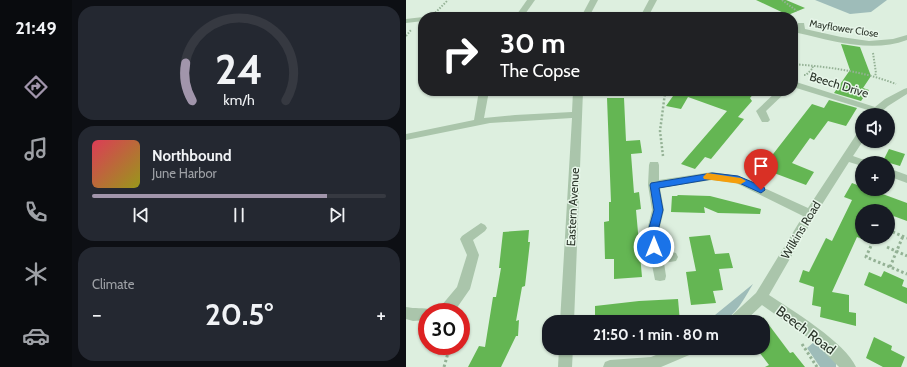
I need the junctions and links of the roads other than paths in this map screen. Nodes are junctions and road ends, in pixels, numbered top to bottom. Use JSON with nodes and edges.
{"nodes":[{"id":1,"x":531,"y":0,"type":"edge"},
{"id":2,"x":594,"y":0,"type":"edge"},
{"id":3,"x":653,"y":0,"type":"edge"},
{"id":4,"x":523,"y":12,"type":"edge"},
{"id":5,"x":588,"y":12,"type":"edge"},
{"id":6,"x":647,"y":12,"type":"edge"},
{"id":7,"x":798,"y":29,"type":"edge"},
{"id":8,"x":907,"y":37,"type":"edge"},
{"id":9,"x":798,"y":81,"type":"edge"},
{"id":10,"x":904,"y":89,"type":"edge"},
{"id":11,"x":483,"y":96,"type":"edge"},
{"id":12,"x":578,"y":96,"type":"edge"},
{"id":13,"x":777,"y":96,"type":"edge"},
{"id":14,"x":866,"y":108,"type":"edge"},
{"id":15,"x":881,"y":108,"type":"edge"},
{"id":16,"x":577,"y":115,"type":"junction"},
{"id":17,"x":764,"y":120,"type":"dead end"},
{"id":18,"x":478,"y":122,"type":"junction"},
{"id":19,"x":406,"y":137,"type":"edge"},
{"id":20,"x":855,"y":146,"type":"edge"},
{"id":21,"x":848,"y":158,"type":"junction"},
{"id":22,"x":855,"y":160,"type":"edge"},
{"id":23,"x":654,"y":165,"type":"road end"},
{"id":24,"x":895,"y":175,"type":"edge"},
{"id":25,"x":907,"y":179,"type":"edge"},
{"id":26,"x":654,"y":185,"type":"junction"},
{"id":27,"x":810,"y":214,"type":"junction"},
{"id":28,"x":481,"y":228,"type":"dead end"},
{"id":29,"x":672,"y":257,"type":"dead end"},
{"id":30,"x":656,"y":258,"type":"junction"},
{"id":31,"x":660,"y":276,"type":"dead end"},
{"id":32,"x":761,"y":297,"type":"junction"},
{"id":33,"x":452,"y":303,"type":"edge"},
{"id":34,"x":406,"y":313,"type":"edge"},
{"id":35,"x":418,"y":315,"type":"edge"},
{"id":36,"x":567,"y":315,"type":"edge"},
{"id":37,"x":742,"y":315,"type":"edge"},
{"id":38,"x":566,"y":355,"type":"edge"},
{"id":39,"x":672,"y":355,"type":"edge"},
{"id":40,"x":565,"y":367,"type":"edge"},
{"id":41,"x":610,"y":367,"type":"edge"},
{"id":42,"x":849,"y":367,"type":"edge"}],
"edges":[{"from":1,"to":4,"type":"street"},
{"from":2,"to":5,"type":"street"},
{"from":3,"to":6,"type":"street"},
{"from":7,"to":8,"type":"street","name":"Mayflower Close"},
{"from":9,"to":14,"type":"street","name":"Beech Drive"},
{"from":10,"to":15,"type":"street"},
{"from":11,"to":18,"type":"street"},
{"from":12,"to":16,"type":"street","name":"Eastern Avenue"},
{"from":13,"to":17,"type":"street"},
{"from":16,"to":18,"type":"street"},
{"from":16,"to":36,"type":"street","name":"Eastern Avenue"},
{"from":18,"to":19,"type":"street"},
{"from":20,"to":21,"type":"street","name":"Wilkins Road"},
{"from":21,"to":22,"type":"street"},
{"from":21,"to":27,"type":"street","name":"Wilkins Road"},
{"from":23,"to":26,"type":"street"},
{"from":24,"to":25,"type":"street"},
{"from":26,"to":27,"type":"street"},
{"from":26,"to":30,"type":"street"},
{"from":27,"to":32,"type":"street","name":"Wilkins Road"},
{"from":28,"to":33,"type":"street"},
{"from":29,"to":30,"type":"street"},
{"from":30,"to":31,"type":"street"},
{"from":32,"to":37,"type":"street","name":"Wilkins Road"},
{"from":32,"to":42,"type":"street","name":"Beech Road"},
{"from":34,"to":35,"type":"street"},
{"from":38,"to":40,"type":"street"},
{"from":39,"to":41,"type":"street"}]}
